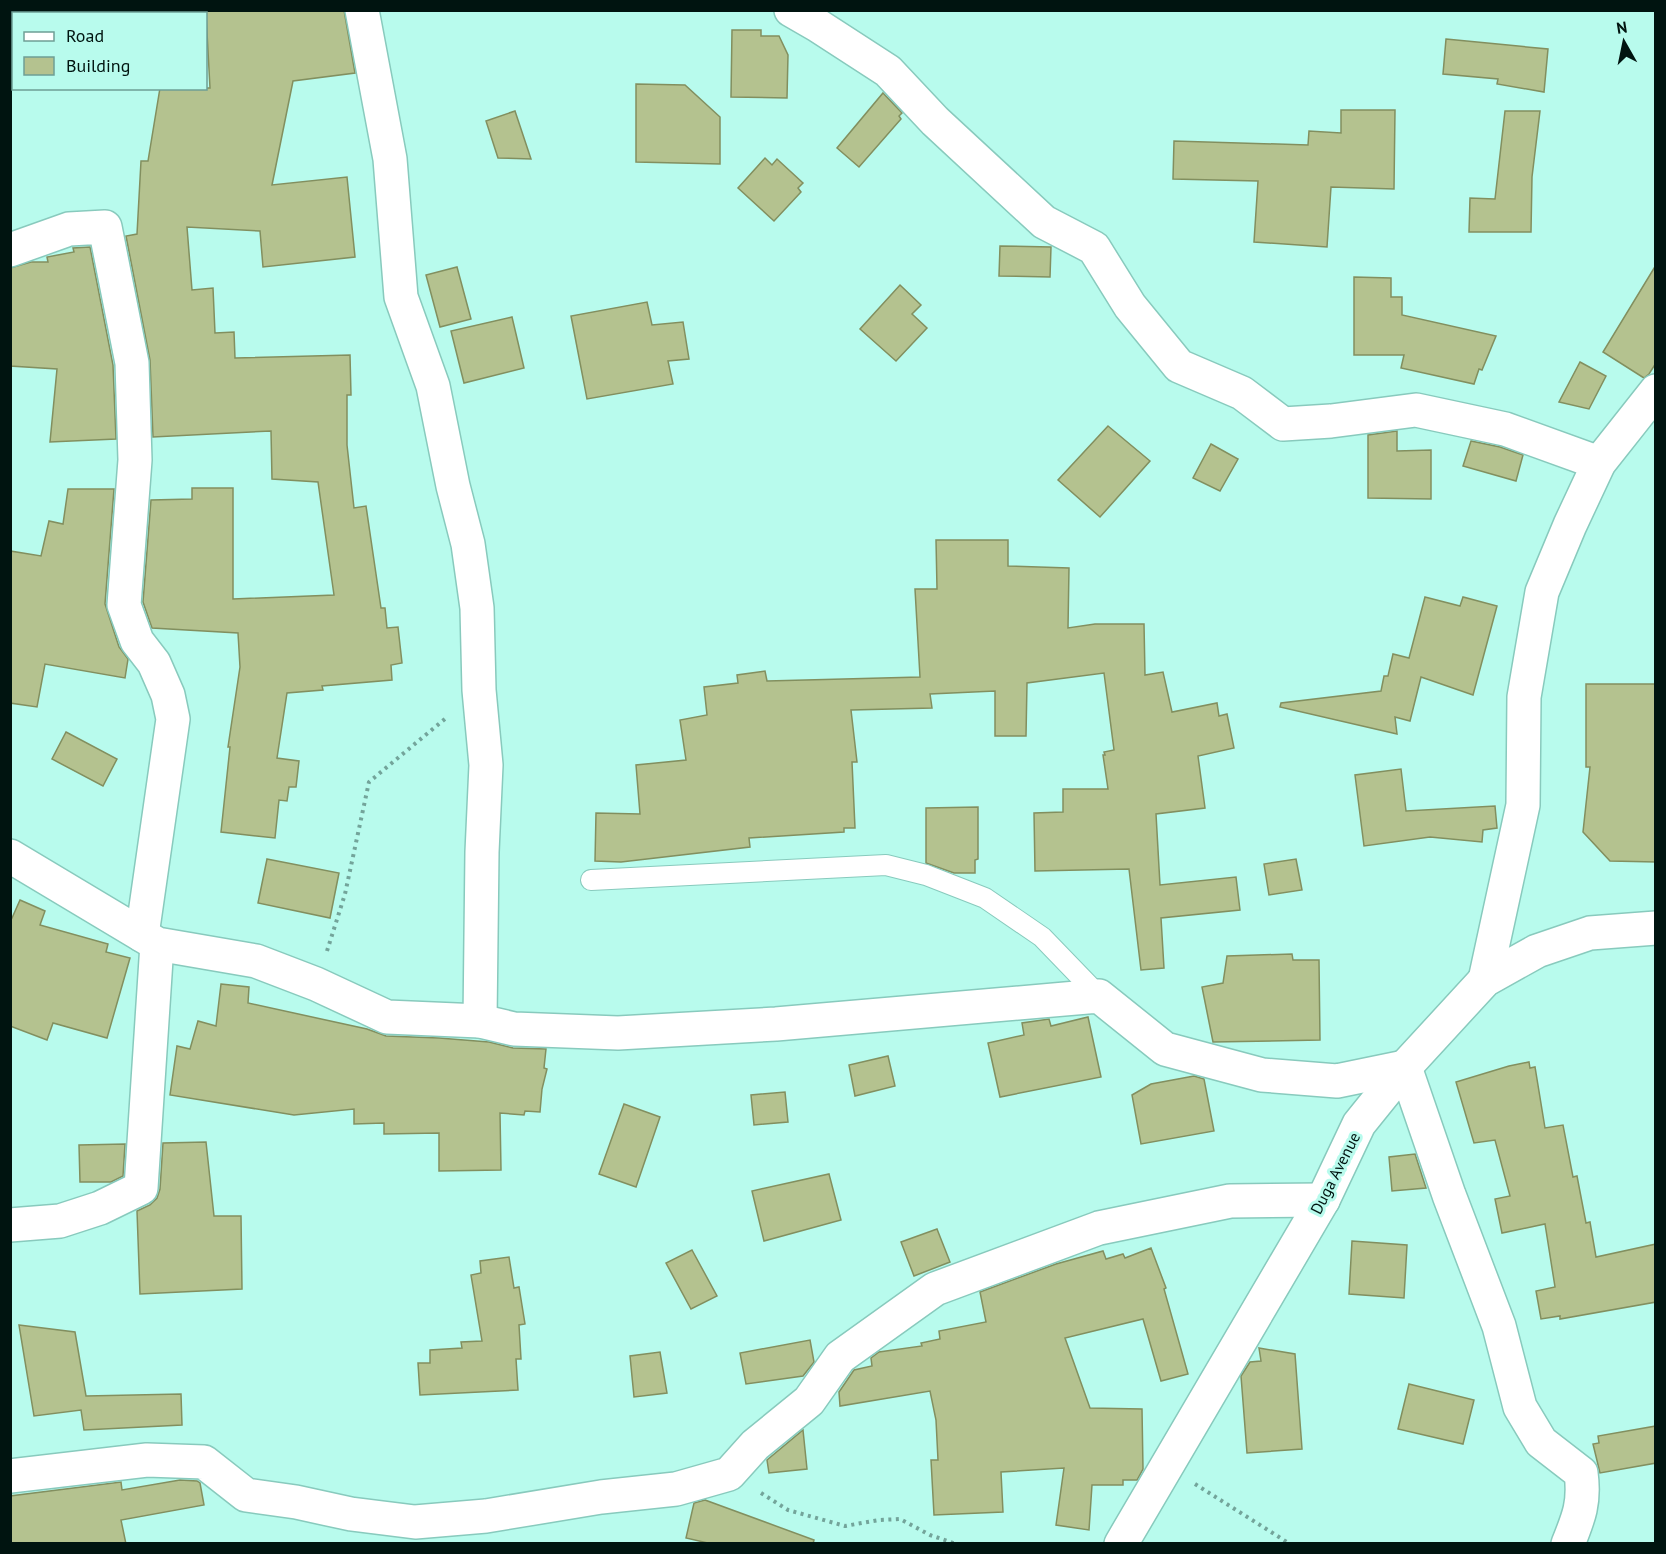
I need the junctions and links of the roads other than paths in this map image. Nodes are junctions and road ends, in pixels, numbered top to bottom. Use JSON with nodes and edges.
{"nodes":[{"id":1,"x":362,"y":10,"type":"edge"},
{"id":2,"x":791,"y":10,"type":"edge"},
{"id":3,"x":10,"y":250,"type":"edge"},
{"id":4,"x":1656,"y":391,"type":"edge"},
{"id":5,"x":1599,"y":463,"type":"junction"},
{"id":6,"x":10,"y":855,"type":"edge"},
{"id":7,"x":591,"y":880,"type":"dead end"},
{"id":8,"x":1656,"y":928,"type":"edge"},
{"id":9,"x":150,"y":939,"type":"junction"},
{"id":10,"x":1485,"y":980,"type":"junction"},
{"id":11,"x":1099,"y":996,"type":"junction"},
{"id":12,"x":480,"y":1021,"type":"junction"},
{"id":13,"x":1405,"y":1067,"type":"junction"},
{"id":14,"x":1323,"y":1200,"type":"junction"},
{"id":15,"x":10,"y":1224,"type":"edge"},
{"id":16,"x":10,"y":1476,"type":"edge"},
{"id":17,"x":1121,"y":1544,"type":"edge"},
{"id":18,"x":1568,"y":1544,"type":"edge"}],
"edges":[{"from":1,"to":12,"type":"street"},
{"from":2,"to":5,"type":"street"},
{"from":3,"to":9,"type":"street"},
{"from":4,"to":5,"type":"street"},
{"from":5,"to":10,"type":"street"},
{"from":6,"to":9,"type":"street"},
{"from":7,"to":11,"type":"lane"},
{"from":8,"to":10,"type":"street","name":"Duga Avenue"},
{"from":9,"to":12,"type":"street"},
{"from":9,"to":15,"type":"street"},
{"from":10,"to":13,"type":"street","name":"Duga Avenue"},
{"from":11,"to":12,"type":"street"},
{"from":11,"to":13,"type":"street"},
{"from":13,"to":14,"type":"street","name":"Duga Avenue"},
{"from":13,"to":18,"type":"street"},
{"from":14,"to":16,"type":"street"},
{"from":14,"to":17,"type":"street","name":"Duga Avenue"}]}
